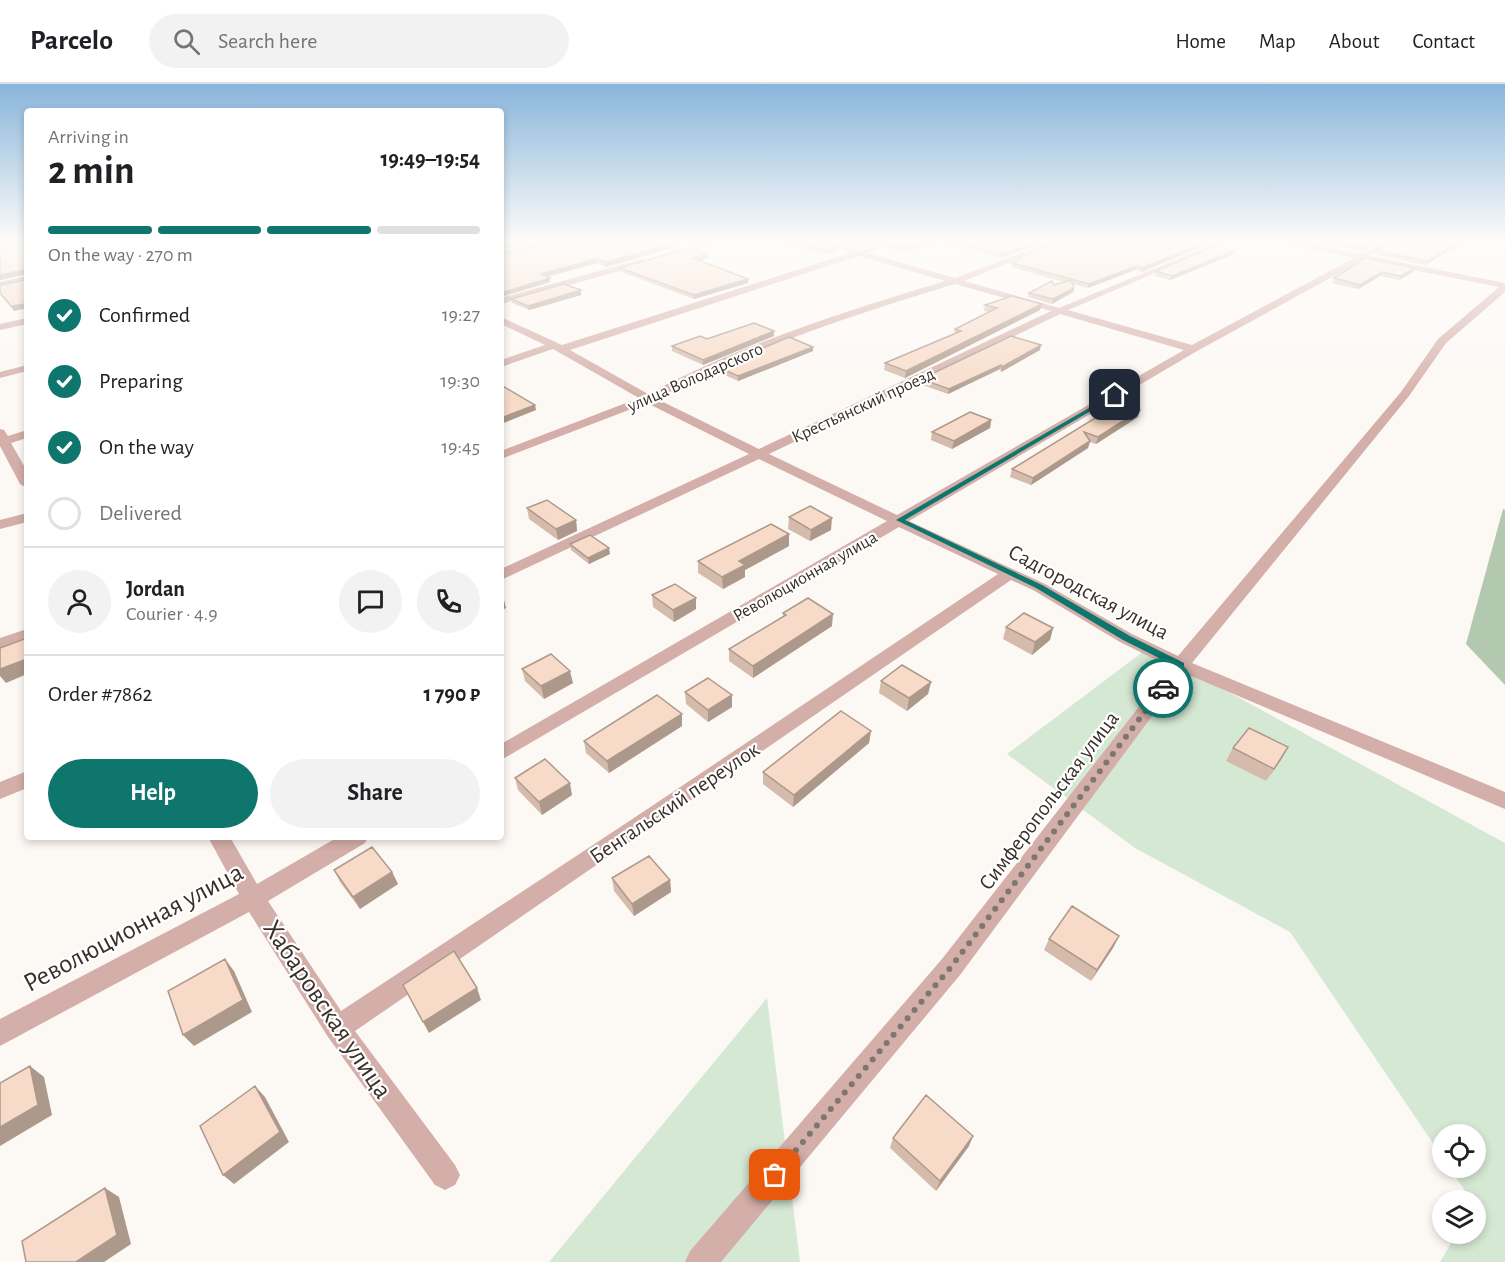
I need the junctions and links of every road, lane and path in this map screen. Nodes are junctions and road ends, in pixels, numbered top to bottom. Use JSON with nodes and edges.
{"nodes":[{"id":1,"x":519,"y":296,"type":"edge"},
{"id":2,"x":729,"y":296,"type":"edge"},
{"id":3,"x":905,"y":296,"type":"edge"},
{"id":4,"x":1013,"y":296,"type":"edge"},
{"id":5,"x":1095,"y":296,"type":"edge"},
{"id":6,"x":1289,"y":296,"type":"edge"},
{"id":7,"x":1494,"y":296,"type":"edge"},
{"id":8,"x":504,"y":300,"type":"edge"},
{"id":9,"x":1061,"y":310,"type":"junction"},
{"id":10,"x":504,"y":321,"type":"edge"},
{"id":11,"x":24,"y":322,"type":"edge"},
{"id":12,"x":0,"y":327,"type":"edge"},
{"id":13,"x":558,"y":347,"type":"junction"},
{"id":14,"x":1193,"y":349,"type":"junction"},
{"id":15,"x":504,"y":363,"type":"edge"},
{"id":16,"x":24,"y":369,"type":"edge"},
{"id":17,"x":0,"y":375,"type":"edge"},
{"id":18,"x":648,"y":399,"type":"junction"},
{"id":19,"x":24,"y":434,"type":"edge"},
{"id":20,"x":2,"y":438,"type":"edge"},
{"id":21,"x":760,"y":453,"type":"junction"},
{"id":22,"x":504,"y":454,"type":"edge"},
{"id":23,"x":24,"y":478,"type":"edge"},
{"id":24,"x":24,"y":517,"type":"edge"},
{"id":25,"x":900,"y":520,"type":"junction"},
{"id":26,"x":0,"y":525,"type":"edge"},
{"id":27,"x":1010,"y":573,"type":"junction"},
{"id":28,"x":504,"y":574,"type":"edge"},
{"id":29,"x":24,"y":635,"type":"edge"},
{"id":30,"x":0,"y":644,"type":"edge"},
{"id":31,"x":1181,"y":665,"type":"junction"},
{"id":32,"x":504,"y":751,"type":"edge"},
{"id":33,"x":24,"y":780,"type":"edge"},
{"id":34,"x":0,"y":791,"type":"edge"},
{"id":35,"x":1505,"y":801,"type":"edge"},
{"id":36,"x":221,"y":840,"type":"edge"},
{"id":37,"x":352,"y":840,"type":"edge"},
{"id":38,"x":253,"y":898,"type":"junction"},
{"id":39,"x":337,"y":1028,"type":"junction"},
{"id":40,"x":0,"y":1033,"type":"edge"},
{"id":41,"x":445,"y":1175,"type":"dead end"},
{"id":42,"x":701,"y":1262,"type":"edge"}],
"edges":[{"from":1,"to":8,"type":"street"},
{"from":2,"to":13,"type":"street"},
{"from":3,"to":18,"type":"street","name":"улица Володарского"},
{"from":4,"to":9,"type":"street"},
{"from":5,"to":9,"type":"street","name":"Крестьянский проезд"},
{"from":6,"to":14,"type":"street","name":"Революционная улица"},
{"from":7,"to":31,"type":"street","name":"Симферопольская улица"},
{"from":9,"to":14,"type":"street"},
{"from":9,"to":21,"type":"street","name":"Крестьянский проезд"},
{"from":10,"to":13,"type":"street","name":"Садгородская улица"},
{"from":11,"to":12,"type":"street"},
{"from":13,"to":15,"type":"street"},
{"from":13,"to":18,"type":"street","name":"Садгородская улица"},
{"from":14,"to":25,"type":"street","name":"Революционная улица"},
{"from":16,"to":17,"type":"street"},
{"from":18,"to":21,"type":"street","name":"Садгородская улица"},
{"from":18,"to":22,"type":"street","name":"улица Володарского"},
{"from":19,"to":20,"type":"street"},
{"from":20,"to":23,"type":"street"},
{"from":21,"to":25,"type":"street","name":"Садгородская улица"},
{"from":21,"to":28,"type":"street","name":"Крестьянский проезд"},
{"from":24,"to":26,"type":"street"},
{"from":25,"to":27,"type":"street","name":"Садгородская улица"},
{"from":25,"to":32,"type":"street","name":"Революционная улица"},
{"from":27,"to":31,"type":"street","name":"Садгородская улица"},
{"from":27,"to":39,"type":"street","name":"Бенгальский переулок"},
{"from":29,"to":30,"type":"street"},
{"from":31,"to":35,"type":"street","name":"Садгородская улица"},
{"from":31,"to":42,"type":"street","name":"Симферопольская улица"},
{"from":33,"to":34,"type":"street"},
{"from":36,"to":38,"type":"street","name":"Хабаровская улица"},
{"from":37,"to":38,"type":"street","name":"Революционная улица"},
{"from":38,"to":39,"type":"street","name":"Хабаровская улица"},
{"from":38,"to":40,"type":"street","name":"Революционная улица"},
{"from":39,"to":41,"type":"street","name":"Хабаровская улица"}]}
